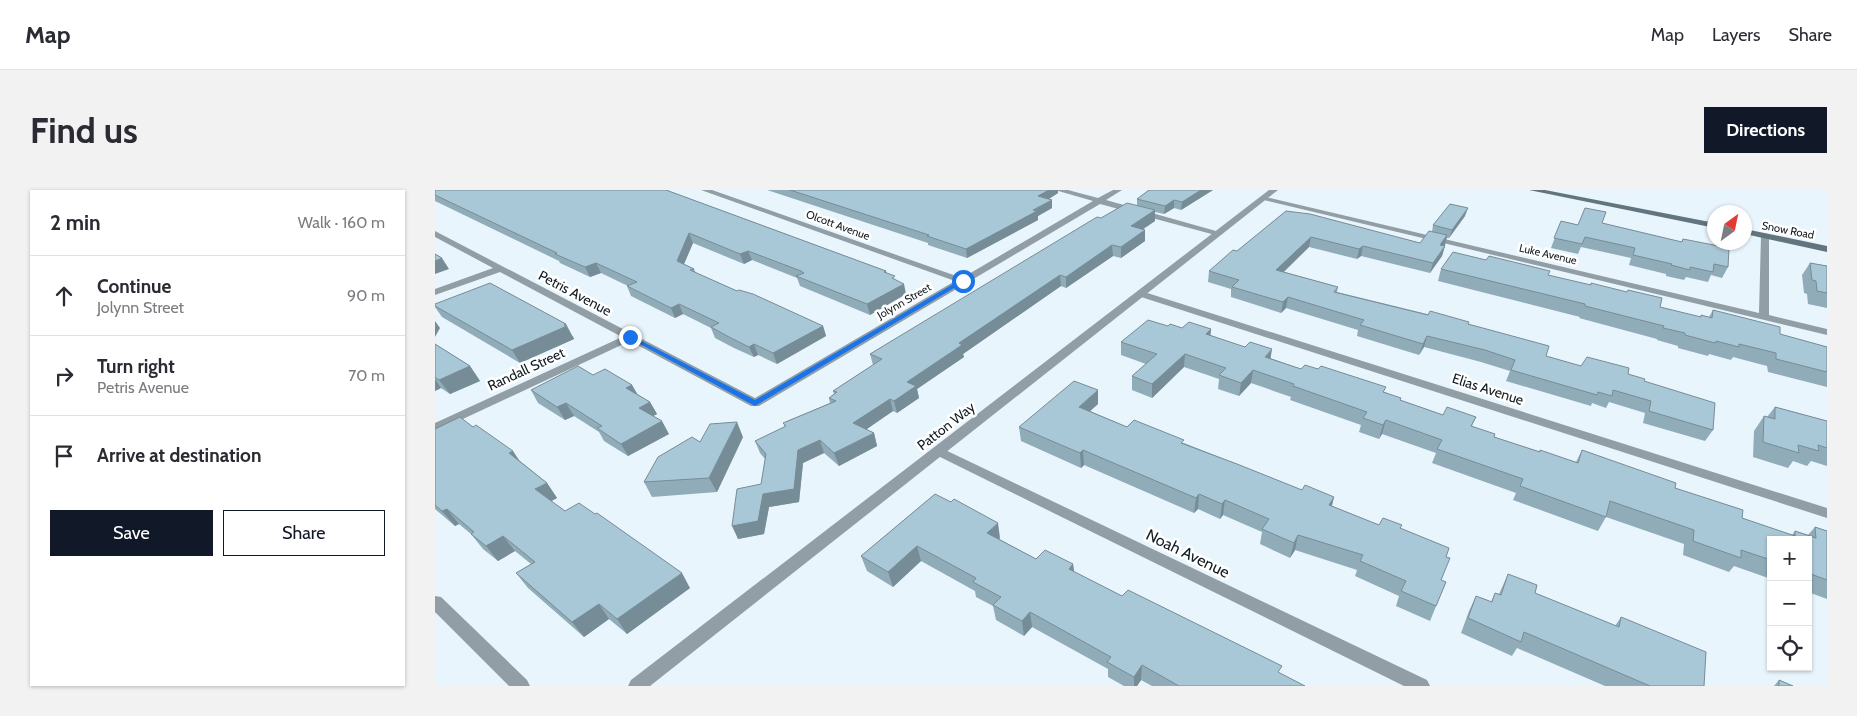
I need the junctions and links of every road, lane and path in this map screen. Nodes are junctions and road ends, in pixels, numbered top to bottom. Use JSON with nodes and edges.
{"nodes":[{"id":1,"x":705,"y":190,"type":"edge"},
{"id":2,"x":1059,"y":190,"type":"edge"},
{"id":3,"x":1118,"y":190,"type":"edge"},
{"id":4,"x":1274,"y":190,"type":"edge"},
{"id":5,"x":1533,"y":190,"type":"edge"},
{"id":6,"x":1264,"y":198,"type":"junction"},
{"id":7,"x":1100,"y":201,"type":"junction"},
{"id":8,"x":1707,"y":224,"type":"edge"},
{"id":9,"x":1219,"y":233,"type":"junction"},
{"id":10,"x":1752,"y":233,"type":"edge"},
{"id":11,"x":435,"y":234,"type":"edge"},
{"id":12,"x":1765,"y":236,"type":"junction"},
{"id":13,"x":1827,"y":249,"type":"edge"},
{"id":14,"x":500,"y":269,"type":"junction"},
{"id":15,"x":963,"y":281,"type":"junction"},
{"id":16,"x":435,"y":292,"type":"edge"},
{"id":17,"x":1141,"y":294,"type":"junction"},
{"id":18,"x":1764,"y":317,"type":"junction"},
{"id":19,"x":1827,"y":332,"type":"edge"},
{"id":20,"x":630,"y":337,"type":"junction"},
{"id":21,"x":755,"y":403,"type":"joint"},
{"id":22,"x":435,"y":428,"type":"edge"},
{"id":23,"x":939,"y":451,"type":"junction"},
{"id":24,"x":1827,"y":513,"type":"edge"},
{"id":25,"x":435,"y":602,"type":"edge"},
{"id":26,"x":521,"y":686,"type":"edge"},
{"id":27,"x":637,"y":686,"type":"edge"},
{"id":28,"x":1421,"y":686,"type":"edge"}],
"edges":[{"from":1,"to":15,"type":"street","name":"Olcott Avenue"},
{"from":2,"to":7,"type":"street"},
{"from":3,"to":7,"type":"street","name":"Jolynn Street"},
{"from":4,"to":6,"type":"street","name":"Patton Way"},
{"from":5,"to":8,"type":"main road"},
{"from":6,"to":9,"type":"street","name":"Patton Way"},
{"from":6,"to":18,"type":"street","name":"Luke Avenue"},
{"from":7,"to":9,"type":"street"},
{"from":7,"to":15,"type":"street","name":"Jolynn Street"},
{"from":9,"to":17,"type":"street","name":"Patton Way"},
{"from":10,"to":12,"type":"main road","name":"Snow Road"},
{"from":11,"to":14,"type":"street","name":"Petris Avenue"},
{"from":12,"to":13,"type":"main road","name":"Snow Road"},
{"from":12,"to":18,"type":"street"},
{"from":14,"to":16,"type":"street"},
{"from":14,"to":20,"type":"street","name":"Petris Avenue"},
{"from":15,"to":21,"type":"street","name":"Jolynn Street"},
{"from":17,"to":23,"type":"street","name":"Patton Way"},
{"from":17,"to":24,"type":"street","name":"Elias Avenue"},
{"from":18,"to":19,"type":"street","name":"Luke Avenue"},
{"from":20,"to":21,"type":"street","name":"Petris Avenue"},
{"from":20,"to":22,"type":"street","name":"Randall Street"},
{"from":23,"to":27,"type":"street","name":"Patton Way"},
{"from":23,"to":28,"type":"street","name":"Noah Avenue"},
{"from":25,"to":26,"type":"street"}]}
